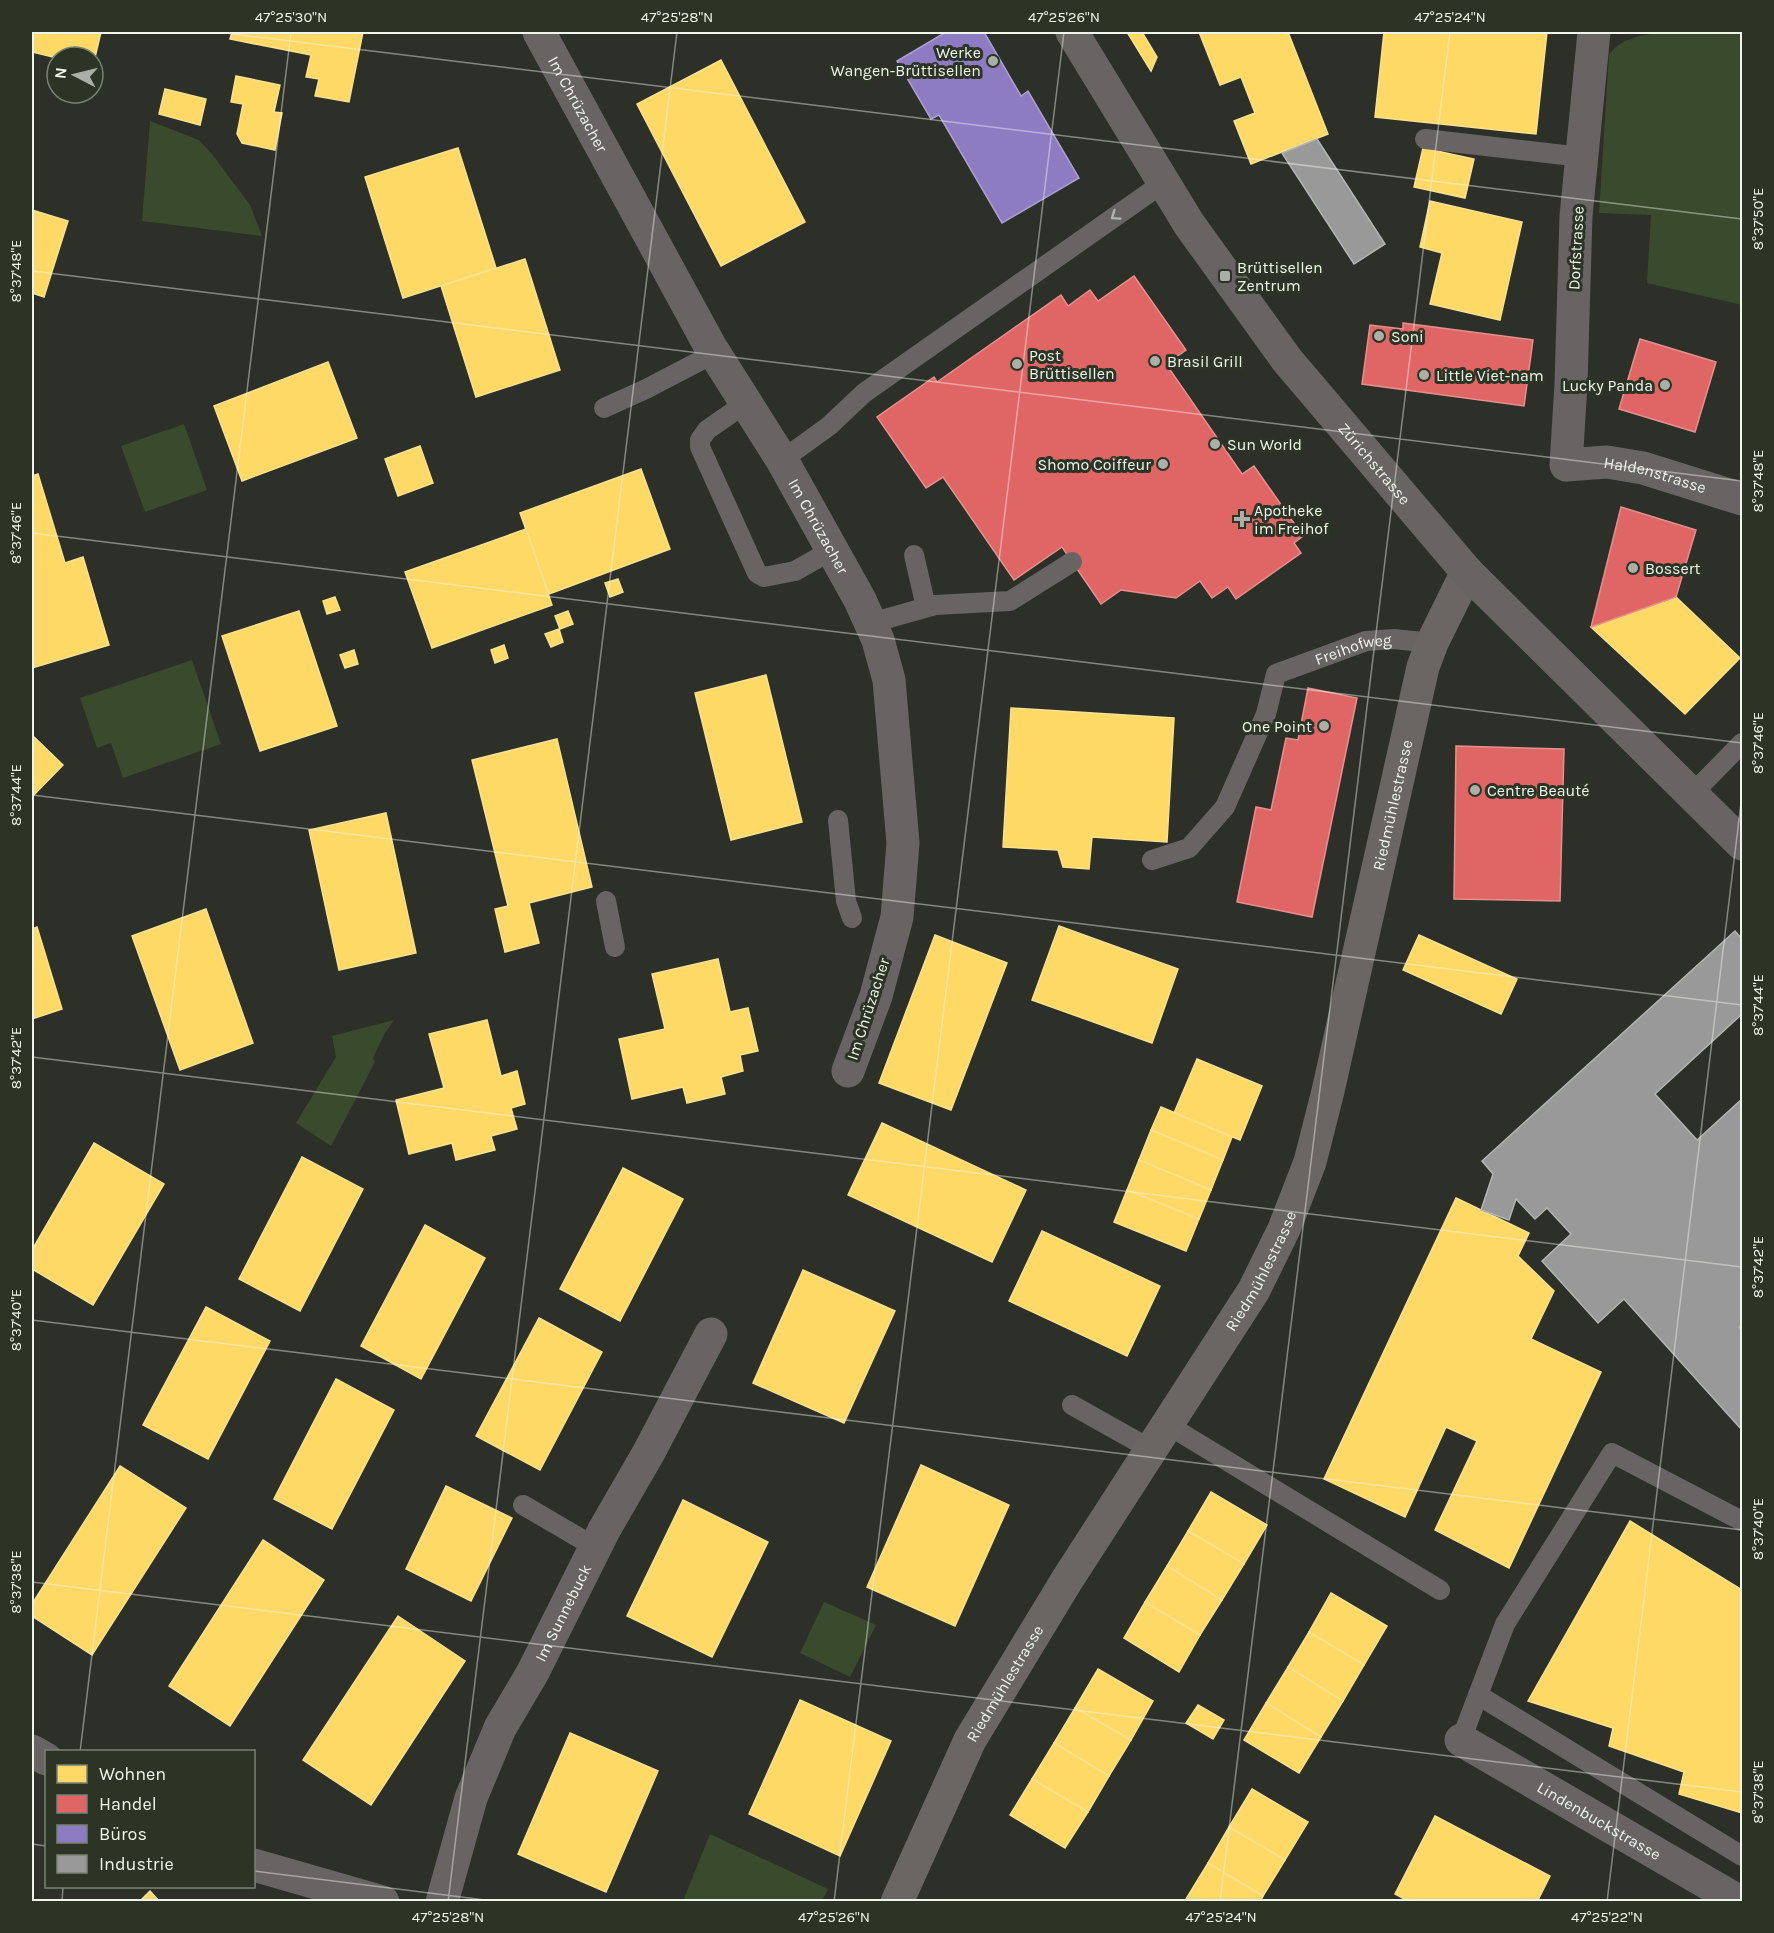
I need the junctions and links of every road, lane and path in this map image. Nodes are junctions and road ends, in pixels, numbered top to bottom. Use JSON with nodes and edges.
{"nodes":[{"id":1,"x":539,"y":32,"type":"edge"},
{"id":2,"x":1072,"y":32,"type":"edge"},
{"id":3,"x":1594,"y":32,"type":"edge"},
{"id":4,"x":1425,"y":139,"type":"dead end"},
{"id":5,"x":1582,"y":157,"type":"junction"},
{"id":6,"x":1163,"y":183,"type":"junction"},
{"id":7,"x":715,"y":353,"type":"junction"},
{"id":8,"x":746,"y":404,"type":"junction"},
{"id":9,"x":604,"y":408,"type":"dead end"},
{"id":10,"x":782,"y":460,"type":"junction"},
{"id":11,"x":1566,"y":465,"type":"joint"},
{"id":12,"x":1743,"y":499,"type":"edge"},
{"id":13,"x":832,"y":550,"type":"junction"},
{"id":14,"x":914,"y":555,"type":"dead end"},
{"id":15,"x":1071,"y":562,"type":"dead end"},
{"id":16,"x":1467,"y":572,"type":"junction"},
{"id":17,"x":926,"y":607,"type":"junction"},
{"id":18,"x":871,"y":623,"type":"junction"},
{"id":19,"x":1432,"y":644,"type":"junction"},
{"id":20,"x":1743,"y":743,"type":"edge"},
{"id":21,"x":1692,"y":794,"type":"junction"},
{"id":22,"x":838,"y":820,"type":"dead end"},
{"id":23,"x":1743,"y":844,"type":"edge"},
{"id":24,"x":1152,"y":860,"type":"dead end"},
{"id":25,"x":606,"y":901,"type":"dead end"},
{"id":26,"x":852,"y":918,"type":"dead end"},
{"id":27,"x":615,"y":947,"type":"dead end"},
{"id":28,"x":848,"y":1071,"type":"dead end"},
{"id":29,"x":711,"y":1334,"type":"dead end"},
{"id":30,"x":1072,"y":1405,"type":"dead end"},
{"id":31,"x":1160,"y":1438,"type":"junction"},
{"id":32,"x":522,"y":1505,"type":"dead end"},
{"id":33,"x":1743,"y":1521,"type":"edge"},
{"id":34,"x":595,"y":1547,"type":"junction"},
{"id":35,"x":1440,"y":1590,"type":"dead end"},
{"id":36,"x":1478,"y":1695,"type":"junction"},
{"id":37,"x":1461,"y":1740,"type":"joint"},
{"id":38,"x":1743,"y":1856,"type":"edge"},
{"id":39,"x":255,"y":1866,"type":"edge"},
{"id":40,"x":383,"y":1902,"type":"edge"},
{"id":41,"x":442,"y":1902,"type":"edge"},
{"id":42,"x":897,"y":1902,"type":"edge"},
{"id":43,"x":1740,"y":1902,"type":"edge"}],
"edges":[{"from":1,"to":7,"type":"street","name":"Im Chrüzacher"},
{"from":2,"to":6,"type":"main road","name":"Zürichstrasse"},
{"from":3,"to":5,"type":"street","name":"Dorfstrasse"},
{"from":4,"to":5,"type":"lane"},
{"from":5,"to":11,"type":"street","name":"Dorfstrasse"},
{"from":6,"to":10,"type":"lane","one_way":true},
{"from":6,"to":16,"type":"main road","name":"Zürichstrasse"},
{"from":7,"to":8,"type":"street","name":"Im Chrüzacher"},
{"from":7,"to":9,"type":"lane"},
{"from":8,"to":10,"type":"street","name":"Im Chrüzacher"},
{"from":8,"to":13,"type":"lane"},
{"from":10,"to":13,"type":"street","name":"Im Chrüzacher"},
{"from":11,"to":12,"type":"street","name":"Haldenstrasse"},
{"from":13,"to":18,"type":"street","name":"Im Chrüzacher"},
{"from":14,"to":17,"type":"lane"},
{"from":15,"to":17,"type":"lane"},
{"from":16,"to":19,"type":"street","name":"Riedmühlestrasse"},
{"from":16,"to":21,"type":"main road","name":"Zürichstrasse"},
{"from":17,"to":18,"type":"lane"},
{"from":18,"to":28,"type":"street","name":"Im Chrüzacher"},
{"from":19,"to":24,"type":"lane","name":"Freihofweg"},
{"from":19,"to":31,"type":"street","name":"Riedmühlestrasse"},
{"from":20,"to":21,"type":"lane"},
{"from":21,"to":23,"type":"main road","name":"Zürichstrasse"},
{"from":22,"to":26,"type":"lane"},
{"from":25,"to":27,"type":"lane"},
{"from":29,"to":34,"type":"street","name":"Im Sunnebuck"},
{"from":30,"to":31,"type":"lane"},
{"from":31,"to":35,"type":"lane"},
{"from":31,"to":42,"type":"street","name":"Riedmühlestrasse"},
{"from":32,"to":34,"type":"lane"},
{"from":33,"to":36,"type":"lane"},
{"from":34,"to":41,"type":"street","name":"Im Sunnebuck"},
{"from":36,"to":37,"type":"lane"},
{"from":36,"to":38,"type":"lane"},
{"from":37,"to":43,"type":"street","name":"Lindenbuckstrasse"},
{"from":39,"to":40,"type":"street"}]}
